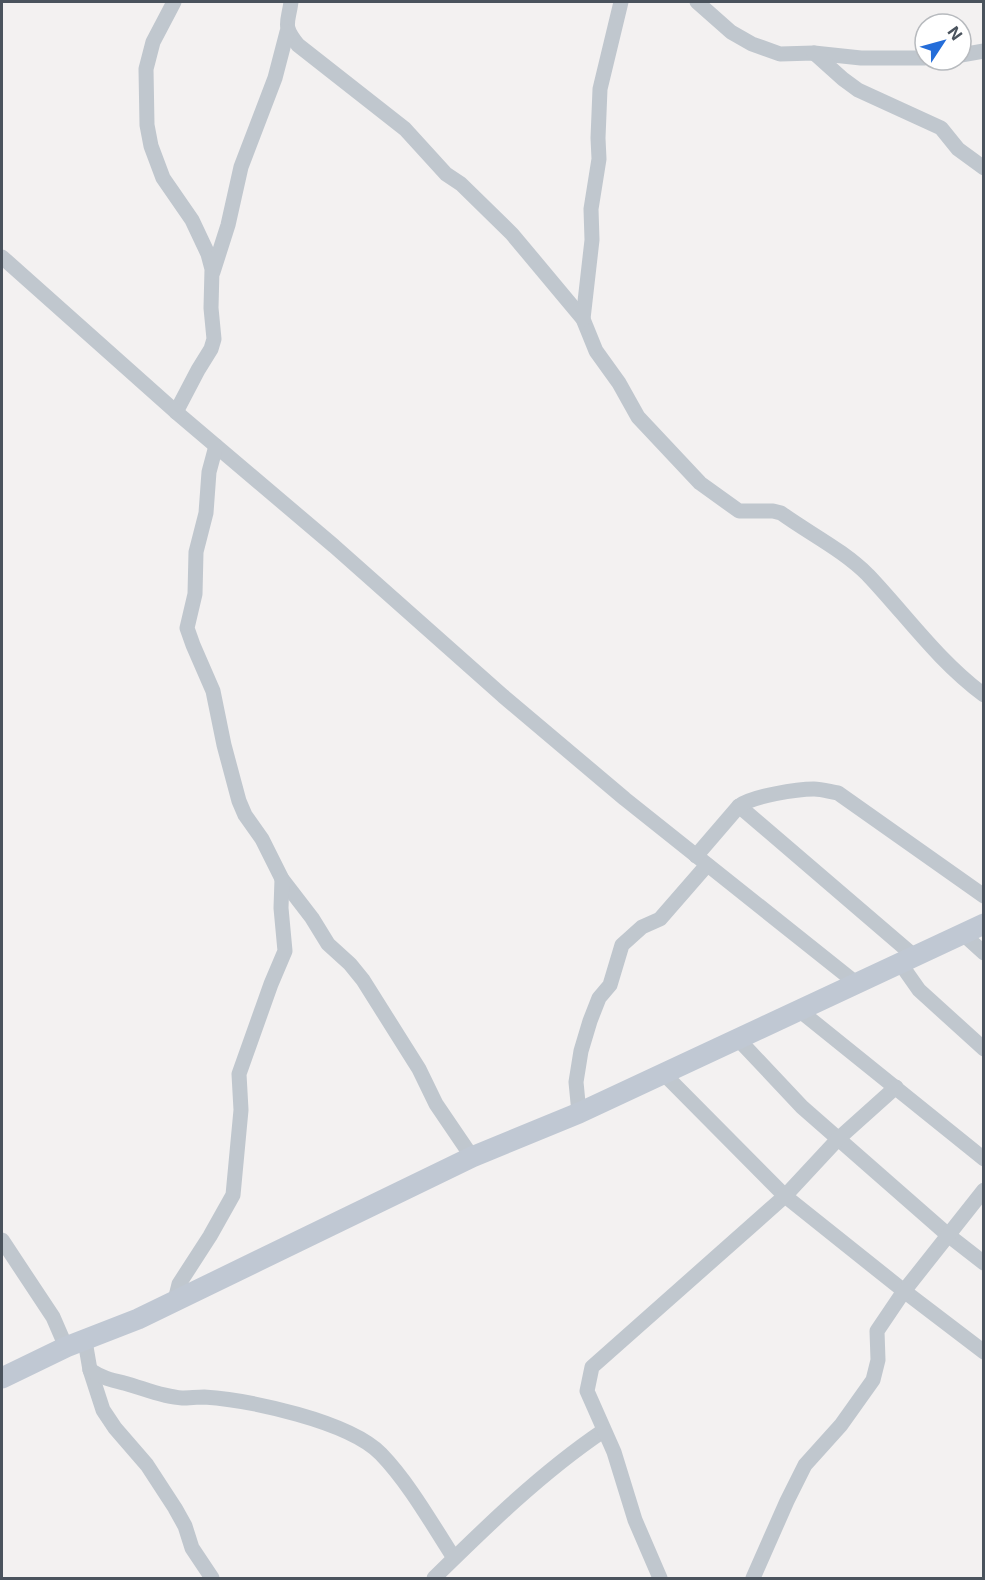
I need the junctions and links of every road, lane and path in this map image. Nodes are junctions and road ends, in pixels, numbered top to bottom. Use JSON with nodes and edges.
{"nodes":[{"id":1,"x":174,"y":2,"type":"edge"},
{"id":2,"x":291,"y":2,"type":"edge"},
{"id":3,"x":621,"y":2,"type":"edge"},
{"id":4,"x":697,"y":2,"type":"edge"},
{"id":5,"x":287,"y":32,"type":"junction"},
{"id":6,"x":814,"y":53,"type":"junction"},
{"id":7,"x":913,"y":58,"type":"edge"},
{"id":8,"x":984,"y":168,"type":"edge"},
{"id":9,"x":2,"y":257,"type":"edge"},
{"id":10,"x":212,"y":277,"type":"junction"},
{"id":11,"x":583,"y":319,"type":"junction"},
{"id":12,"x":176,"y":412,"type":"junction"},
{"id":13,"x":216,"y":446,"type":"junction"},
{"id":14,"x":984,"y":695,"type":"edge"},
{"id":15,"x":739,"y":806,"type":"junction"},
{"id":16,"x":701,"y":860,"type":"junction"},
{"id":17,"x":282,"y":879,"type":"junction"},
{"id":18,"x":984,"y":896,"type":"edge"},
{"id":19,"x":984,"y":924,"type":"edge"},
{"id":20,"x":963,"y":934,"type":"junction"},
{"id":21,"x":984,"y":953,"type":"edge"},
{"id":22,"x":907,"y":960,"type":"junction"},
{"id":23,"x":856,"y":983,"type":"junction"},
{"id":24,"x":799,"y":1010,"type":"junction"},
{"id":25,"x":738,"y":1039,"type":"junction"},
{"id":26,"x":984,"y":1049,"type":"edge"},
{"id":27,"x":664,"y":1074,"type":"junction"},
{"id":28,"x":896,"y":1087,"type":"junction"},
{"id":29,"x":579,"y":1113,"type":"junction"},
{"id":30,"x":838,"y":1139,"type":"junction"},
{"id":31,"x":472,"y":1157,"type":"junction"},
{"id":32,"x":984,"y":1159,"type":"edge"},
{"id":33,"x":984,"y":1190,"type":"edge"},
{"id":34,"x":785,"y":1196,"type":"junction"},
{"id":35,"x":948,"y":1235,"type":"junction"},
{"id":36,"x":2,"y":1240,"type":"edge"},
{"id":37,"x":984,"y":1263,"type":"edge"},
{"id":38,"x":904,"y":1292,"type":"junction"},
{"id":39,"x":175,"y":1300,"type":"junction"},
{"id":40,"x":75,"y":1344,"type":"junction"},
{"id":41,"x":984,"y":1352,"type":"edge"},
{"id":42,"x":90,"y":1371,"type":"junction"},
{"id":43,"x":2,"y":1378,"type":"edge"},
{"id":44,"x":603,"y":1431,"type":"junction"},
{"id":45,"x":454,"y":1558,"type":"junction"},
{"id":46,"x":212,"y":1578,"type":"edge"},
{"id":47,"x":434,"y":1578,"type":"edge"},
{"id":48,"x":660,"y":1578,"type":"edge"},
{"id":49,"x":753,"y":1578,"type":"edge"}],
"edges":[{"from":1,"to":10,"type":"street"},
{"from":2,"to":5,"type":"street"},
{"from":3,"to":11,"type":"street"},
{"from":4,"to":6,"type":"street"},
{"from":5,"to":10,"type":"street"},
{"from":5,"to":11,"type":"street"},
{"from":6,"to":7,"type":"street"},
{"from":6,"to":8,"type":"street"},
{"from":9,"to":12,"type":"street"},
{"from":10,"to":12,"type":"street"},
{"from":11,"to":14,"type":"street"},
{"from":12,"to":13,"type":"street"},
{"from":13,"to":16,"type":"street"},
{"from":13,"to":17,"type":"street"},
{"from":15,"to":16,"type":"street"},
{"from":15,"to":18,"type":"street"},
{"from":15,"to":22,"type":"street"},
{"from":16,"to":23,"type":"street"},
{"from":16,"to":29,"type":"street"},
{"from":17,"to":31,"type":"street"},
{"from":17,"to":39,"type":"street"},
{"from":19,"to":20,"type":"street"},
{"from":20,"to":21,"type":"street"},
{"from":20,"to":22,"type":"street"},
{"from":22,"to":23,"type":"street"},
{"from":22,"to":26,"type":"street"},
{"from":23,"to":24,"type":"street"},
{"from":24,"to":25,"type":"street"},
{"from":24,"to":28,"type":"street"},
{"from":25,"to":27,"type":"street"},
{"from":25,"to":30,"type":"street"},
{"from":27,"to":29,"type":"street"},
{"from":27,"to":34,"type":"street"},
{"from":28,"to":30,"type":"street"},
{"from":28,"to":32,"type":"street"},
{"from":29,"to":31,"type":"street"},
{"from":30,"to":34,"type":"street"},
{"from":30,"to":35,"type":"street"},
{"from":31,"to":39,"type":"street"},
{"from":33,"to":35,"type":"street"},
{"from":34,"to":38,"type":"street"},
{"from":34,"to":44,"type":"street"},
{"from":35,"to":37,"type":"street"},
{"from":35,"to":38,"type":"street"},
{"from":36,"to":40,"type":"street"},
{"from":38,"to":41,"type":"street"},
{"from":38,"to":49,"type":"street"},
{"from":39,"to":40,"type":"street"},
{"from":40,"to":42,"type":"street"},
{"from":40,"to":43,"type":"street"},
{"from":42,"to":45,"type":"street"},
{"from":42,"to":46,"type":"street"},
{"from":44,"to":45,"type":"street"},
{"from":44,"to":48,"type":"street"},
{"from":45,"to":47,"type":"street"}]}
